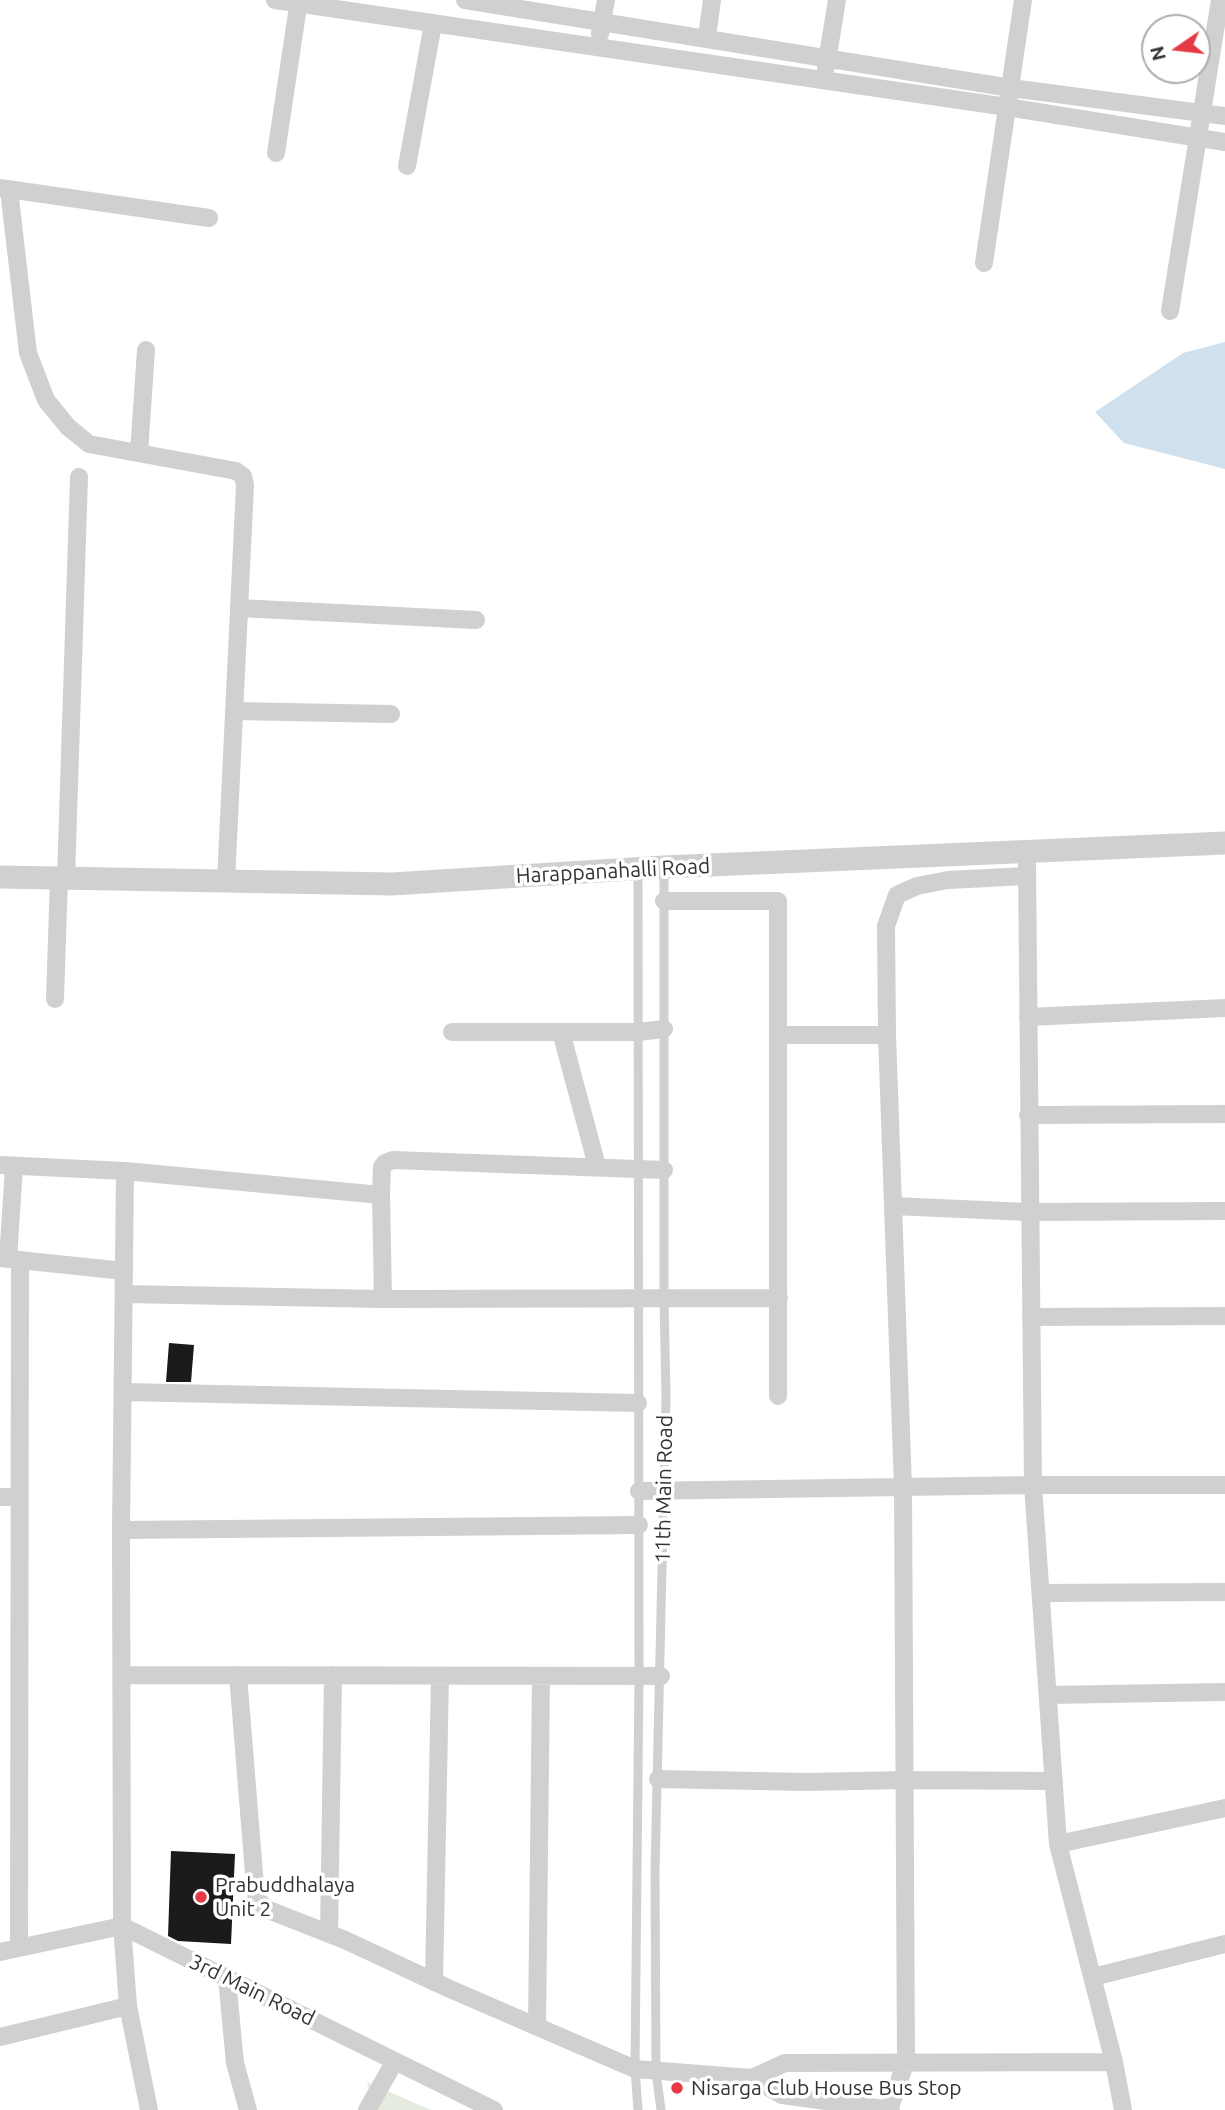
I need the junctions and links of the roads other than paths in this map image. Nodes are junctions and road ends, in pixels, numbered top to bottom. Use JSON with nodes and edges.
{"nodes":[{"id":1,"x":275,"y":0,"type":"edge"},
{"id":2,"x":466,"y":0,"type":"edge"},
{"id":3,"x":606,"y":0,"type":"edge"},
{"id":4,"x":712,"y":0,"type":"edge"},
{"id":5,"x":837,"y":0,"type":"edge"},
{"id":6,"x":1023,"y":0,"type":"edge"},
{"id":7,"x":1220,"y":0,"type":"edge"},
{"id":8,"x":298,"y":2,"type":"edge"},
{"id":9,"x":602,"y":23,"type":"junction"},
{"id":10,"x":432,"y":24,"type":"junction"},
{"id":11,"x":707,"y":37,"type":"junction"},
{"id":12,"x":597,"y":48,"type":"junction"},
{"id":13,"x":827,"y":57,"type":"junction"},
{"id":14,"x":824,"y":81,"type":"junction"},
{"id":15,"x":1011,"y":88,"type":"junction"},
{"id":16,"x":1007,"y":107,"type":"junction"},
{"id":17,"x":1202,"y":113,"type":"junction"},
{"id":18,"x":1225,"y":116,"type":"edge"},
{"id":19,"x":1198,"y":140,"type":"junction"},
{"id":20,"x":1225,"y":142,"type":"edge"},
{"id":21,"x":276,"y":153,"type":"dead end"},
{"id":22,"x":407,"y":166,"type":"dead end"},
{"id":23,"x":5,"y":189,"type":"edge"},
{"id":24,"x":209,"y":218,"type":"dead end"},
{"id":25,"x":984,"y":263,"type":"dead end"},
{"id":26,"x":1170,"y":311,"type":"dead end"},
{"id":27,"x":146,"y":350,"type":"dead end"},
{"id":28,"x":139,"y":453,"type":"junction"},
{"id":29,"x":79,"y":477,"type":"dead end"},
{"id":30,"x":239,"y":608,"type":"junction"},
{"id":31,"x":476,"y":620,"type":"dead end"},
{"id":32,"x":234,"y":711,"type":"junction"},
{"id":33,"x":391,"y":714,"type":"dead end"},
{"id":34,"x":1225,"y":843,"type":"edge"},
{"id":35,"x":1027,"y":850,"type":"junction"},
{"id":36,"x":664,"y":867,"type":"junction"},
{"id":37,"x":638,"y":869,"type":"junction"},
{"id":38,"x":1027,"y":876,"type":"junction"},
{"id":39,"x":0,"y":877,"type":"edge"},
{"id":40,"x":63,"y":878,"type":"junction"},
{"id":41,"x":226,"y":881,"type":"junction"},
{"id":42,"x":664,"y":901,"type":"junction"},
{"id":43,"x":55,"y":999,"type":"dead end"},
{"id":44,"x":1225,"y":1008,"type":"edge"},
{"id":45,"x":1028,"y":1017,"type":"junction"},
{"id":46,"x":664,"y":1029,"type":"junction"},
{"id":47,"x":452,"y":1032,"type":"dead end"},
{"id":48,"x":561,"y":1032,"type":"junction"},
{"id":49,"x":638,"y":1032,"type":"junction"},
{"id":50,"x":779,"y":1035,"type":"junction"},
{"id":51,"x":887,"y":1035,"type":"junction"},
{"id":52,"x":1225,"y":1114,"type":"edge"},
{"id":53,"x":1028,"y":1115,"type":"junction"},
{"id":54,"x":7,"y":1166,"type":"edge"},
{"id":55,"x":597,"y":1166,"type":"junction"},
{"id":56,"x":638,"y":1167,"type":"junction"},
{"id":57,"x":664,"y":1170,"type":"junction"},
{"id":58,"x":125,"y":1171,"type":"junction"},
{"id":59,"x":381,"y":1195,"type":"junction"},
{"id":60,"x":893,"y":1206,"type":"junction"},
{"id":61,"x":1225,"y":1211,"type":"edge"},
{"id":62,"x":1029,"y":1212,"type":"junction"},
{"id":63,"x":9,"y":1259,"type":"edge"},
{"id":64,"x":124,"y":1271,"type":"junction"},
{"id":65,"x":124,"y":1294,"type":"junction"},
{"id":66,"x":779,"y":1298,"type":"junction"},
{"id":67,"x":383,"y":1299,"type":"junction"},
{"id":68,"x":664,"y":1299,"type":"junction"},
{"id":69,"x":638,"y":1300,"type":"junction"},
{"id":70,"x":1225,"y":1316,"type":"edge"},
{"id":71,"x":1031,"y":1317,"type":"junction"},
{"id":72,"x":122,"y":1392,"type":"junction"},
{"id":73,"x":778,"y":1396,"type":"dead end"},
{"id":74,"x":638,"y":1403,"type":"junction"},
{"id":75,"x":1033,"y":1485,"type":"junction"},
{"id":76,"x":1225,"y":1485,"type":"edge"},
{"id":77,"x":903,"y":1488,"type":"junction"},
{"id":78,"x":639,"y":1491,"type":"junction"},
{"id":79,"x":664,"y":1493,"type":"junction"},
{"id":80,"x":0,"y":1497,"type":"edge"},
{"id":81,"x":19,"y":1497,"type":"junction"},
{"id":82,"x":639,"y":1525,"type":"junction"},
{"id":83,"x":121,"y":1530,"type":"junction"},
{"id":84,"x":1225,"y":1592,"type":"edge"},
{"id":85,"x":1041,"y":1593,"type":"junction"},
{"id":86,"x":122,"y":1675,"type":"junction"},
{"id":87,"x":238,"y":1675,"type":"junction"},
{"id":88,"x":333,"y":1675,"type":"junction"},
{"id":89,"x":440,"y":1676,"type":"junction"},
{"id":90,"x":541,"y":1676,"type":"junction"},
{"id":91,"x":639,"y":1676,"type":"junction"},
{"id":92,"x":661,"y":1676,"type":"junction"},
{"id":93,"x":1225,"y":1692,"type":"edge"},
{"id":94,"x":1048,"y":1695,"type":"junction"},
{"id":95,"x":658,"y":1779,"type":"junction"},
{"id":96,"x":905,"y":1780,"type":"junction"},
{"id":97,"x":1054,"y":1781,"type":"junction"},
{"id":98,"x":1225,"y":1808,"type":"edge"},
{"id":99,"x":1058,"y":1844,"type":"junction"},
{"id":100,"x":122,"y":1926,"type":"junction"},
{"id":101,"x":329,"y":1934,"type":"junction"},
{"id":102,"x":1225,"y":1944,"type":"edge"},
{"id":103,"x":19,"y":1948,"type":"junction"},
{"id":104,"x":0,"y":1952,"type":"edge"},
{"id":105,"x":1093,"y":1977,"type":"junction"},
{"id":106,"x":228,"y":1978,"type":"junction"},
{"id":107,"x":434,"y":1982,"type":"junction"},
{"id":108,"x":128,"y":2006,"type":"junction"},
{"id":109,"x":537,"y":2027,"type":"junction"},
{"id":110,"x":0,"y":2037,"type":"edge"},
{"id":111,"x":395,"y":2061,"type":"junction"},
{"id":112,"x":906,"y":2061,"type":"junction"},
{"id":113,"x":1114,"y":2062,"type":"junction"},
{"id":114,"x":635,"y":2069,"type":"junction"},
{"id":115,"x":656,"y":2072,"type":"junction"},
{"id":116,"x":751,"y":2078,"type":"junction"},
{"id":117,"x":143,"y":2109,"type":"edge"},
{"id":118,"x":248,"y":2110,"type":"edge"},
{"id":119,"x":367,"y":2110,"type":"edge"},
{"id":120,"x":494,"y":2110,"type":"edge"},
{"id":121,"x":638,"y":2110,"type":"edge"},
{"id":122,"x":661,"y":2110,"type":"edge"},
{"id":123,"x":889,"y":2110,"type":"edge"},
{"id":124,"x":1123,"y":2110,"type":"edge"}],
"edges":[{"from":1,"to":8,"type":"street"},
{"from":2,"to":9,"type":"street"},
{"from":3,"to":9,"type":"street"},
{"from":4,"to":11,"type":"street"},
{"from":5,"to":13,"type":"street"},
{"from":6,"to":15,"type":"street"},
{"from":7,"to":17,"type":"street"},
{"from":8,"to":10,"type":"street"},
{"from":8,"to":21,"type":"street"},
{"from":9,"to":11,"type":"street"},
{"from":9,"to":12,"type":"street"},
{"from":10,"to":12,"type":"street"},
{"from":10,"to":22,"type":"street"},
{"from":11,"to":13,"type":"street"},
{"from":12,"to":14,"type":"street"},
{"from":13,"to":14,"type":"street"},
{"from":13,"to":15,"type":"street"},
{"from":14,"to":16,"type":"street"},
{"from":15,"to":16,"type":"street"},
{"from":15,"to":17,"type":"street"},
{"from":16,"to":19,"type":"street"},
{"from":16,"to":25,"type":"street"},
{"from":17,"to":18,"type":"street"},
{"from":17,"to":19,"type":"street"},
{"from":19,"to":20,"type":"street"},
{"from":19,"to":26,"type":"street"},
{"from":23,"to":24,"type":"street"},
{"from":23,"to":28,"type":"street"},
{"from":27,"to":28,"type":"street"},
{"from":28,"to":30,"type":"street"},
{"from":29,"to":40,"type":"street"},
{"from":30,"to":31,"type":"street"},
{"from":30,"to":32,"type":"street"},
{"from":32,"to":33,"type":"street"},
{"from":32,"to":41,"type":"street"},
{"from":34,"to":35,"type":"street","name":"Harappanahalli Road"},
{"from":35,"to":36,"type":"street","name":"Harappanahalli Road"},
{"from":35,"to":38,"type":"street"},
{"from":36,"to":37,"type":"street","name":"Harappanahalli Road"},
{"from":36,"to":42,"type":"lane","name":"11th Main Road"},
{"from":37,"to":41,"type":"street","name":"Harappanahalli Road"},
{"from":37,"to":49,"type":"lane","name":"11th Main Road"},
{"from":38,"to":45,"type":"street"},
{"from":38,"to":51,"type":"street"},
{"from":39,"to":40,"type":"street","name":"Harappanahalli Road"},
{"from":40,"to":41,"type":"street","name":"Harappanahalli Road"},
{"from":40,"to":43,"type":"street"},
{"from":42,"to":46,"type":"lane","name":"11th Main Road"},
{"from":42,"to":50,"type":"street"},
{"from":44,"to":45,"type":"street"},
{"from":45,"to":53,"type":"street"},
{"from":46,"to":49,"type":"street"},
{"from":46,"to":57,"type":"lane","name":"11th Main Road"},
{"from":47,"to":48,"type":"street"},
{"from":48,"to":49,"type":"street"},
{"from":48,"to":55,"type":"street"},
{"from":49,"to":56,"type":"lane","name":"11th Main Road"},
{"from":50,"to":51,"type":"street"},
{"from":50,"to":66,"type":"street"},
{"from":51,"to":60,"type":"street"},
{"from":52,"to":53,"type":"street"},
{"from":53,"to":62,"type":"street"},
{"from":54,"to":58,"type":"street"},
{"from":54,"to":63,"type":"street"},
{"from":55,"to":56,"type":"street"},
{"from":55,"to":59,"type":"street"},
{"from":56,"to":57,"type":"street"},
{"from":56,"to":69,"type":"lane","name":"11th Main Road"},
{"from":57,"to":68,"type":"lane","name":"11th Main Road"},
{"from":58,"to":59,"type":"street"},
{"from":58,"to":64,"type":"street"},
{"from":59,"to":67,"type":"street"},
{"from":60,"to":62,"type":"street"},
{"from":60,"to":77,"type":"street"},
{"from":61,"to":62,"type":"street"},
{"from":62,"to":71,"type":"street"},
{"from":63,"to":64,"type":"street"},
{"from":63,"to":81,"type":"street"},
{"from":64,"to":65,"type":"street"},
{"from":65,"to":67,"type":"street"},
{"from":65,"to":72,"type":"street"},
{"from":66,"to":68,"type":"street"},
{"from":66,"to":73,"type":"street"},
{"from":67,"to":69,"type":"street"},
{"from":68,"to":69,"type":"street"},
{"from":68,"to":79,"type":"lane","name":"11th Main Road"},
{"from":69,"to":74,"type":"lane","name":"11th Main Road"},
{"from":70,"to":71,"type":"street"},
{"from":71,"to":75,"type":"street"},
{"from":72,"to":74,"type":"street"},
{"from":72,"to":83,"type":"street"},
{"from":74,"to":78,"type":"lane","name":"11th Main Road"},
{"from":75,"to":76,"type":"street"},
{"from":75,"to":77,"type":"street"},
{"from":75,"to":85,"type":"street"},
{"from":77,"to":79,"type":"street"},
{"from":77,"to":96,"type":"street"},
{"from":78,"to":79,"type":"street"},
{"from":78,"to":82,"type":"lane","name":"11th Main Road"},
{"from":79,"to":92,"type":"lane","name":"11th Main Road"},
{"from":80,"to":81,"type":"street"},
{"from":81,"to":103,"type":"street"},
{"from":82,"to":83,"type":"street"},
{"from":82,"to":91,"type":"lane","name":"11th Main Road"},
{"from":83,"to":86,"type":"street"},
{"from":84,"to":85,"type":"street"},
{"from":85,"to":94,"type":"street"},
{"from":86,"to":87,"type":"street"},
{"from":86,"to":100,"type":"street"},
{"from":87,"to":88,"type":"street"},
{"from":87,"to":101,"type":"street"},
{"from":88,"to":89,"type":"street"},
{"from":88,"to":101,"type":"street"},
{"from":89,"to":90,"type":"street"},
{"from":89,"to":107,"type":"street"},
{"from":90,"to":91,"type":"street"},
{"from":90,"to":109,"type":"street"},
{"from":91,"to":92,"type":"street"},
{"from":91,"to":114,"type":"lane","name":"11th Main Road"},
{"from":92,"to":95,"type":"lane","name":"11th Main Road"},
{"from":93,"to":94,"type":"street"},
{"from":94,"to":97,"type":"street"},
{"from":95,"to":96,"type":"street"},
{"from":95,"to":115,"type":"lane","name":"11th Main Road"},
{"from":96,"to":97,"type":"street"},
{"from":96,"to":112,"type":"street"},
{"from":97,"to":99,"type":"street"},
{"from":98,"to":99,"type":"street"},
{"from":99,"to":105,"type":"street"},
{"from":100,"to":103,"type":"street"},
{"from":100,"to":106,"type":"street","name":"3rd Main Road"},
{"from":100,"to":108,"type":"street"},
{"from":101,"to":107,"type":"street"},
{"from":102,"to":105,"type":"street"},
{"from":103,"to":104,"type":"street"},
{"from":105,"to":113,"type":"street"},
{"from":106,"to":111,"type":"street","name":"3rd Main Road"},
{"from":106,"to":118,"type":"street"},
{"from":107,"to":109,"type":"street"},
{"from":108,"to":110,"type":"street"},
{"from":108,"to":117,"type":"street"},
{"from":109,"to":114,"type":"street"},
{"from":111,"to":119,"type":"street"},
{"from":111,"to":120,"type":"street","name":"3rd Main Road"},
{"from":112,"to":113,"type":"street"},
{"from":112,"to":116,"type":"street"},
{"from":112,"to":123,"type":"street"},
{"from":113,"to":124,"type":"street"},
{"from":114,"to":115,"type":"street"},
{"from":114,"to":121,"type":"lane","name":"11th Main Road"},
{"from":115,"to":116,"type":"street"},
{"from":115,"to":122,"type":"lane","name":"11th Main Road"},
{"from":116,"to":123,"type":"street"}]}
